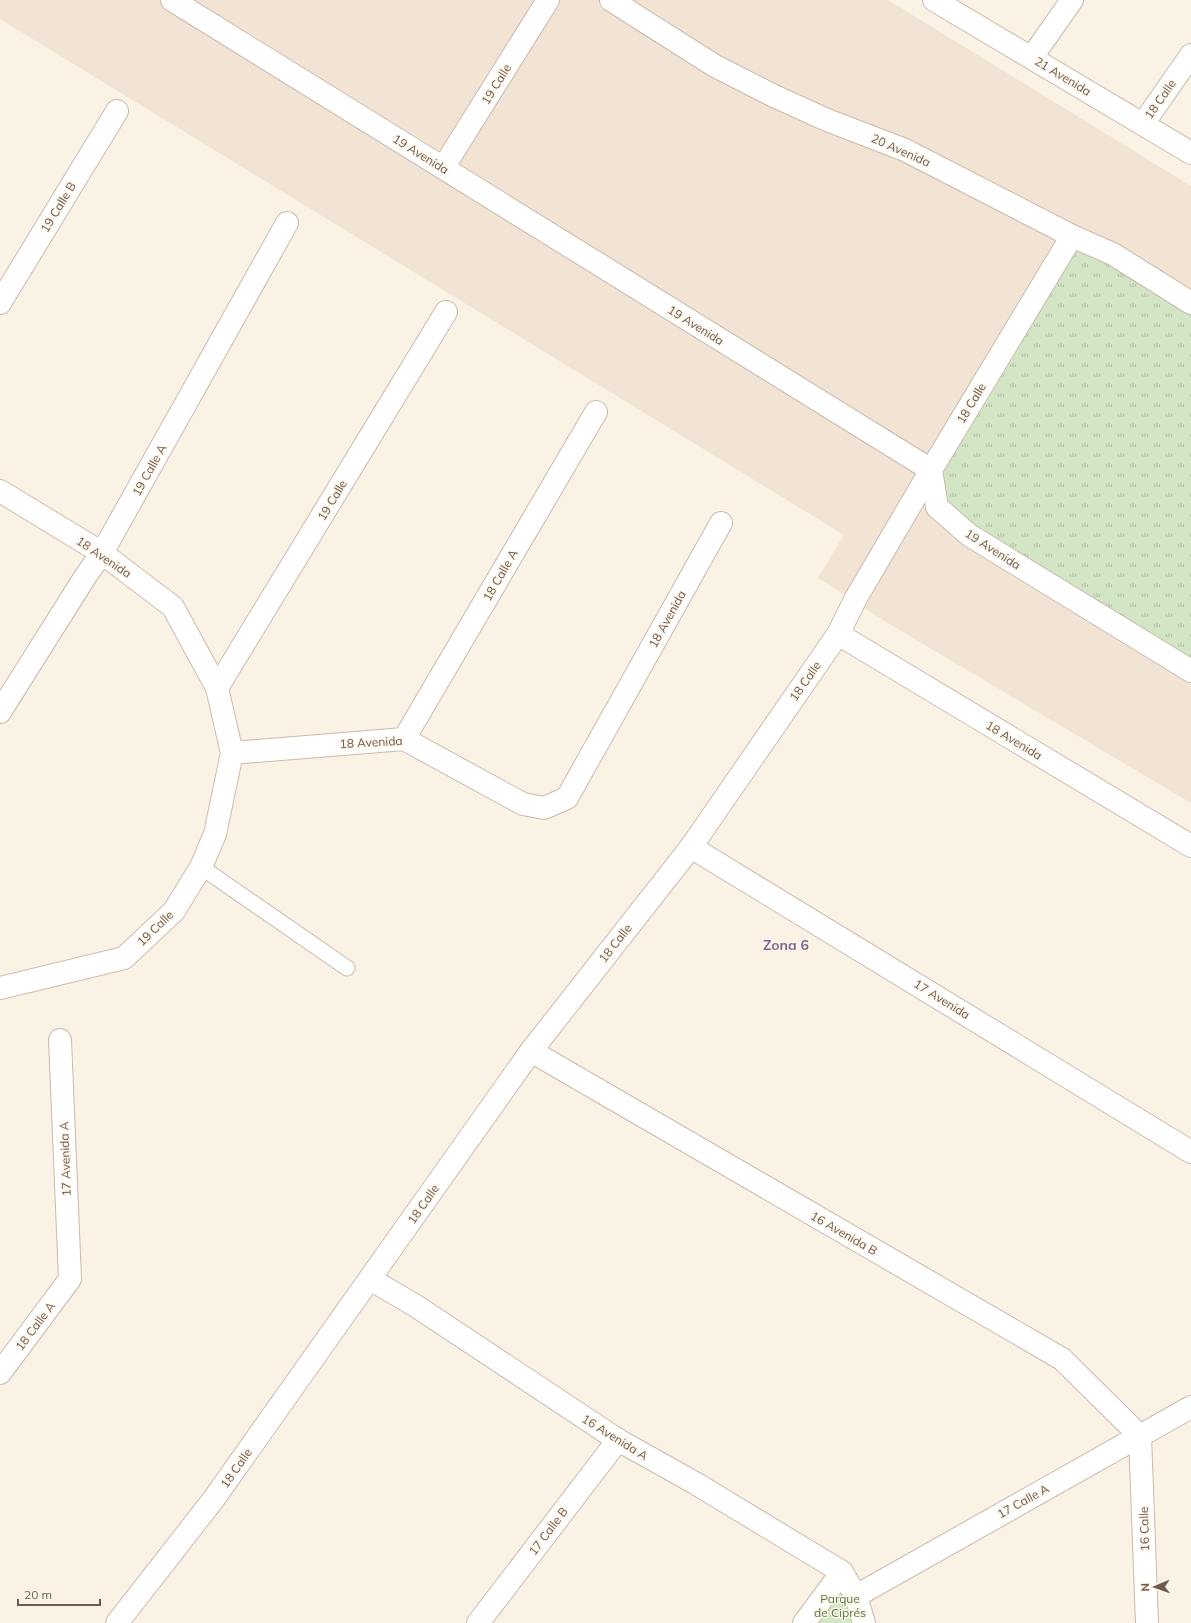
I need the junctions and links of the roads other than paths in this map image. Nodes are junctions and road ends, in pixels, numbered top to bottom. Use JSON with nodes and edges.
{"nodes":[{"id":1,"x":172,"y":0,"type":"edge"},
{"id":2,"x":548,"y":0,"type":"edge"},
{"id":3,"x":611,"y":0,"type":"edge"},
{"id":4,"x":934,"y":0,"type":"edge"},
{"id":5,"x":1072,"y":0,"type":"edge"},
{"id":6,"x":1191,"y":55,"type":"edge"},
{"id":7,"x":1032,"y":57,"type":"junction"},
{"id":8,"x":117,"y":111,"type":"dead end"},
{"id":9,"x":1143,"y":124,"type":"junction"},
{"id":10,"x":1191,"y":153,"type":"edge"},
{"id":11,"x":444,"y":168,"type":"junction"},
{"id":12,"x":287,"y":223,"type":"dead end"},
{"id":13,"x":1072,"y":236,"type":"junction"},
{"id":14,"x":1191,"y":303,"type":"edge"},
{"id":15,"x":0,"y":304,"type":"edge"},
{"id":16,"x":446,"y":312,"type":"dead end"},
{"id":17,"x":596,"y":412,"type":"dead end"},
{"id":18,"x":931,"y":470,"type":"junction"},
{"id":19,"x":0,"y":491,"type":"edge"},
{"id":20,"x":721,"y":523,"type":"dead end"},
{"id":21,"x":102,"y":553,"type":"junction"},
{"id":22,"x":838,"y":634,"type":"junction"},
{"id":23,"x":1191,"y":671,"type":"edge"},
{"id":24,"x":217,"y":688,"type":"junction"},
{"id":25,"x":0,"y":712,"type":"edge"},
{"id":26,"x":404,"y":739,"type":"junction"},
{"id":27,"x":232,"y":753,"type":"junction"},
{"id":28,"x":1191,"y":846,"type":"edge"},
{"id":29,"x":691,"y":847,"type":"junction"},
{"id":30,"x":201,"y":867,"type":"junction"},
{"id":31,"x":347,"y":968,"type":"dead end"},
{"id":32,"x":0,"y":988,"type":"edge"},
{"id":33,"x":60,"y":1040,"type":"dead end"},
{"id":34,"x":531,"y":1051,"type":"junction"},
{"id":35,"x":1191,"y":1152,"type":"edge"},
{"id":36,"x":70,"y":1279,"type":"joint"},
{"id":37,"x":370,"y":1279,"type":"junction"},
{"id":38,"x":0,"y":1373,"type":"edge"},
{"id":39,"x":1191,"y":1407,"type":"edge"},
{"id":40,"x":1140,"y":1436,"type":"junction"},
{"id":41,"x":618,"y":1440,"type":"junction"},
{"id":42,"x":842,"y":1572,"type":"junction"},
{"id":43,"x":856,"y":1596,"type":"junction"},
{"id":44,"x":117,"y":1623,"type":"edge"},
{"id":45,"x":478,"y":1623,"type":"edge"},
{"id":46,"x":804,"y":1623,"type":"edge"},
{"id":47,"x":864,"y":1623,"type":"edge"},
{"id":48,"x":1147,"y":1623,"type":"edge"}],
"edges":[{"from":1,"to":11,"type":"street","name":"19 Avenida"},
{"from":2,"to":11,"type":"street","name":"19 Calle"},
{"from":3,"to":13,"type":"street","name":"20 Avenida"},
{"from":4,"to":7,"type":"street","name":"21 Avenida"},
{"from":5,"to":7,"type":"street"},
{"from":6,"to":9,"type":"street","name":"18 Calle"},
{"from":7,"to":9,"type":"street","name":"21 Avenida"},
{"from":8,"to":15,"type":"street","name":"19 Calle B"},
{"from":9,"to":10,"type":"street","name":"21 Avenida"},
{"from":11,"to":18,"type":"street","name":"19 Avenida"},
{"from":12,"to":21,"type":"street","name":"19 Calle A"},
{"from":13,"to":14,"type":"street","name":"20 Avenida"},
{"from":13,"to":18,"type":"street","name":"18 Calle"},
{"from":16,"to":24,"type":"street","name":"19 Calle"},
{"from":17,"to":26,"type":"street","name":"18 Calle A"},
{"from":18,"to":22,"type":"street","name":"18 Calle"},
{"from":18,"to":23,"type":"street","name":"19 Avenida"},
{"from":19,"to":21,"type":"street","name":"18 Avenida"},
{"from":20,"to":26,"type":"street","name":"18 Avenida"},
{"from":21,"to":24,"type":"street","name":"18 Avenida"},
{"from":21,"to":25,"type":"street","name":"19 Calle A"},
{"from":22,"to":28,"type":"street","name":"18 Avenida"},
{"from":22,"to":29,"type":"street","name":"18 Calle"},
{"from":24,"to":27,"type":"street","name":"18 Avenida"},
{"from":26,"to":27,"type":"street","name":"18 Avenida"},
{"from":27,"to":30,"type":"street","name":"19 Calle"},
{"from":29,"to":34,"type":"street","name":"18 Calle"},
{"from":29,"to":35,"type":"street","name":"17 Avenida"},
{"from":30,"to":31,"type":"lane"},
{"from":30,"to":32,"type":"street","name":"19 Calle"},
{"from":33,"to":36,"type":"street","name":"17 Avenida A"},
{"from":34,"to":37,"type":"street","name":"18 Calle"},
{"from":34,"to":40,"type":"street","name":"16 Avenida B"},
{"from":36,"to":38,"type":"street","name":"18 Calle A"},
{"from":37,"to":41,"type":"street","name":"16 Avenida A"},
{"from":37,"to":44,"type":"street","name":"18 Calle"},
{"from":39,"to":40,"type":"street","name":"17 Calle A"},
{"from":40,"to":43,"type":"street","name":"17 Calle A"},
{"from":40,"to":48,"type":"street","name":"16 Calle"},
{"from":41,"to":42,"type":"street","name":"16 Avenida A"},
{"from":41,"to":45,"type":"street","name":"17 Calle B"},
{"from":42,"to":43,"type":"street","name":"16 Avenida A"},
{"from":42,"to":46,"type":"street"},
{"from":43,"to":47,"type":"street","name":"16 Avenida A"}]}
